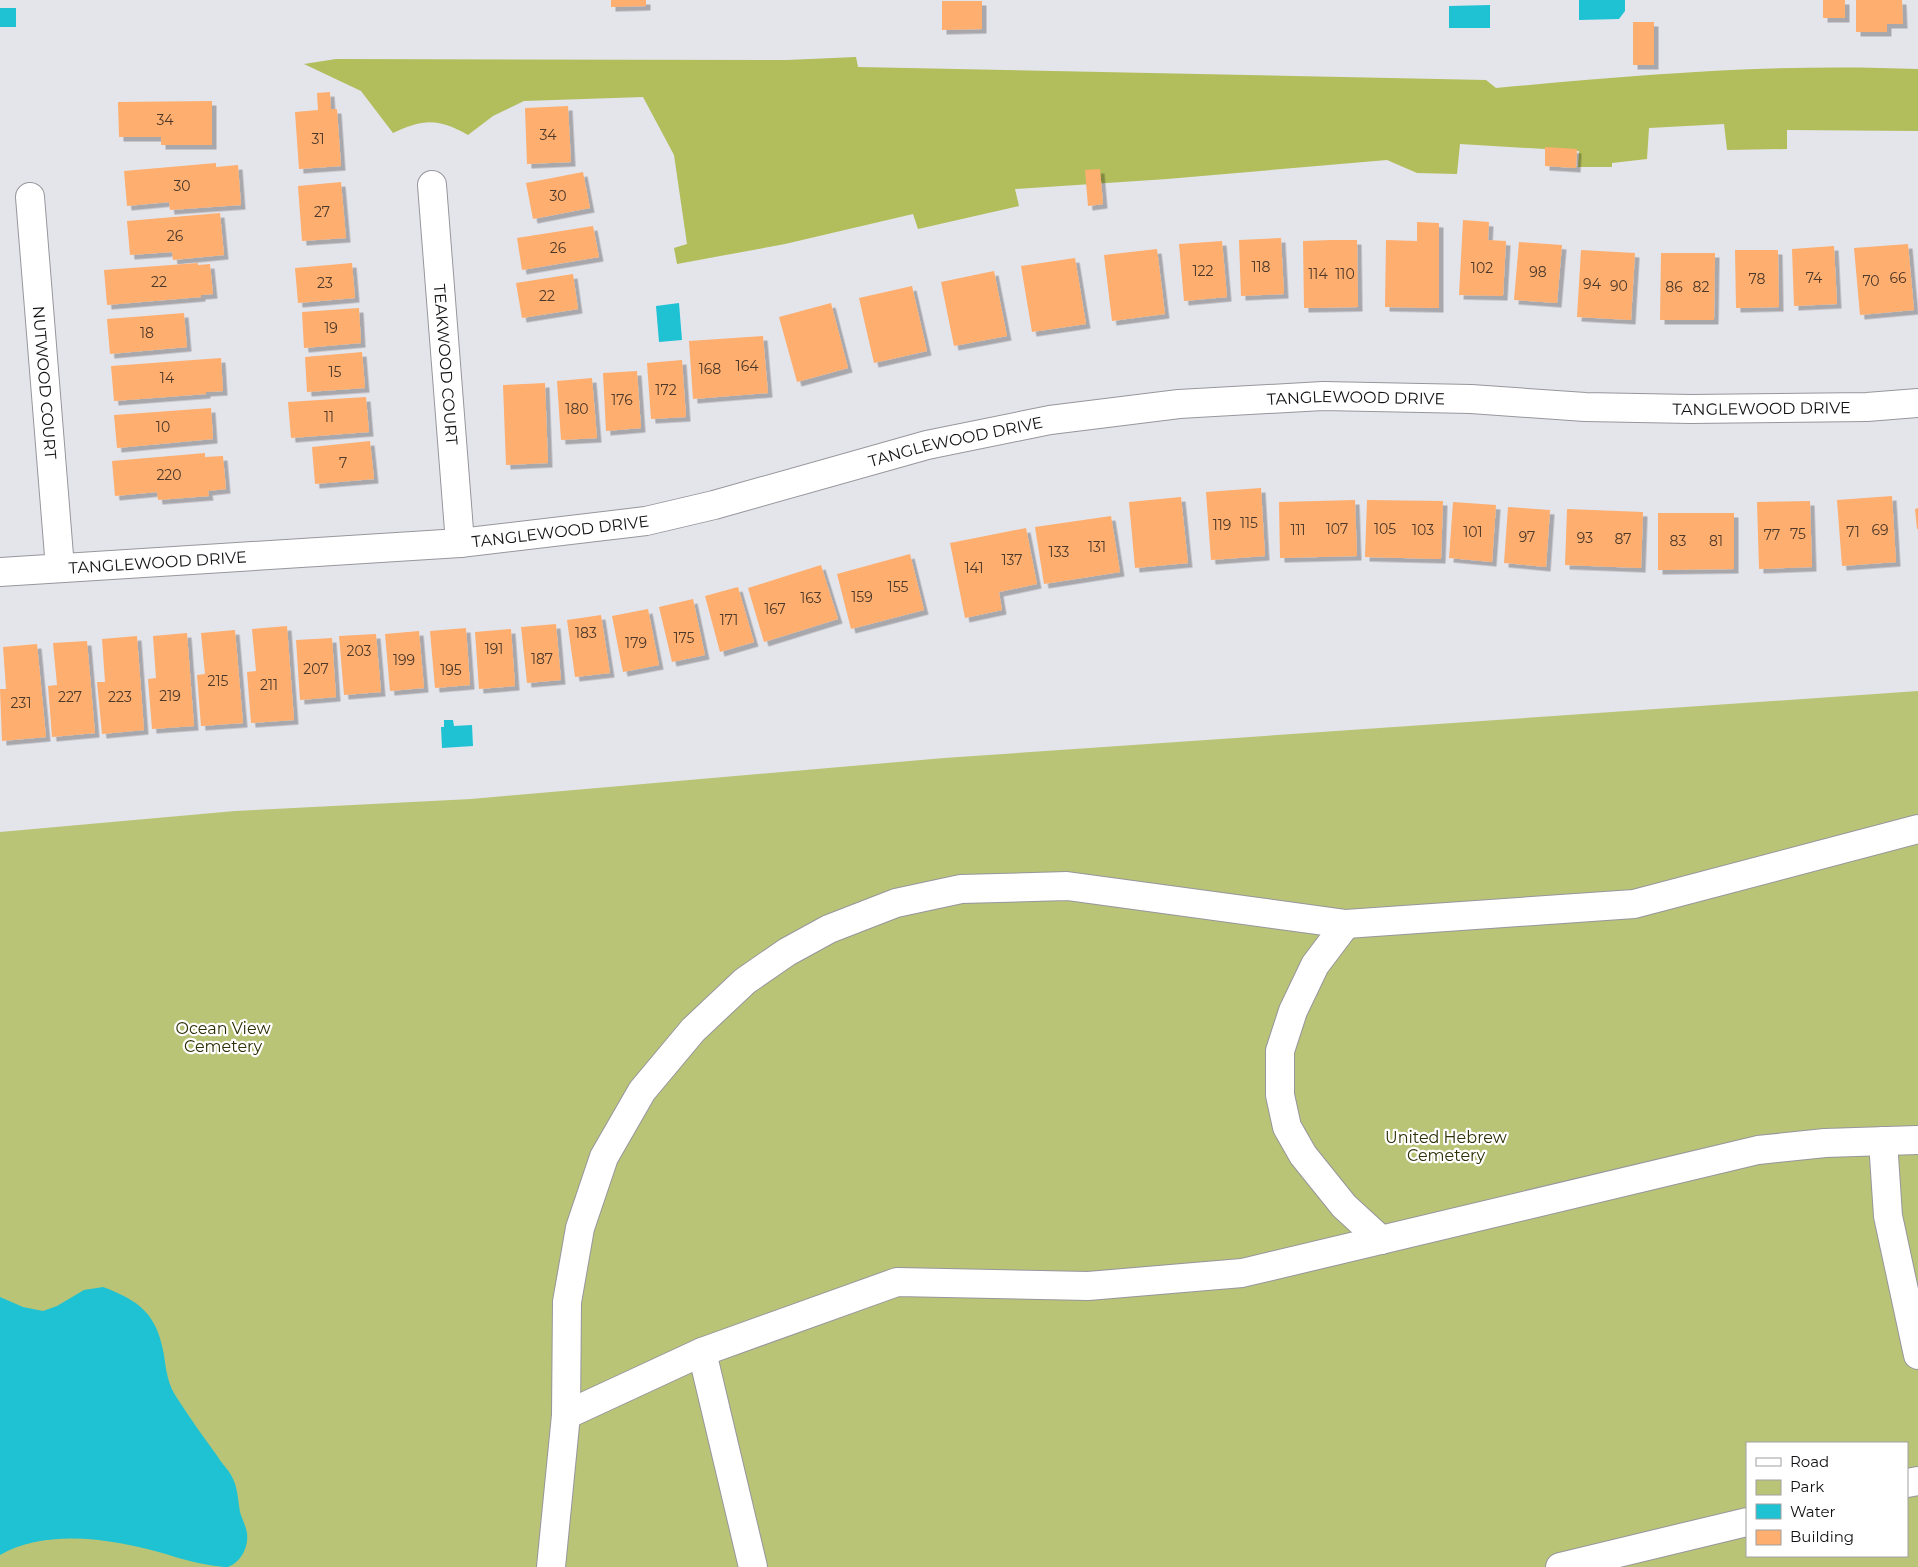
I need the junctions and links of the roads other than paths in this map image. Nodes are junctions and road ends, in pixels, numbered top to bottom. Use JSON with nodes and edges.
{"nodes":[{"id":1,"x":432,"y":185,"type":"dead end"},
{"id":2,"x":30,"y":197,"type":"dead end"},
{"id":3,"x":1918,"y":403,"type":"edge"},
{"id":4,"x":460,"y":543,"type":"junction"},
{"id":5,"x":60,"y":568,"type":"junction"},
{"id":6,"x":0,"y":572,"type":"edge"},
{"id":7,"x":1918,"y":829,"type":"edge"},
{"id":8,"x":1346,"y":924,"type":"junction"},
{"id":9,"x":1918,"y":1140,"type":"edge"},
{"id":10,"x":1883,"y":1141,"type":"junction"},
{"id":11,"x":1380,"y":1240,"type":"junction"},
{"id":12,"x":702,"y":1352,"type":"junction"},
{"id":13,"x":1918,"y":1355,"type":"edge"},
{"id":14,"x":566,"y":1415,"type":"junction"},
{"id":15,"x":1746,"y":1522,"type":"edge"},
{"id":16,"x":551,"y":1567,"type":"edge"},
{"id":17,"x":754,"y":1567,"type":"edge"},
{"id":18,"x":1560,"y":1567,"type":"edge"}],
"edges":[{"from":1,"to":4,"type":"street","name":"TEAKWOOD COURT"},
{"from":2,"to":5,"type":"street","name":"NUTWOOD COURT"},
{"from":3,"to":4,"type":"street","name":"TANGLEWOOD DRIVE"},
{"from":4,"to":5,"type":"street","name":"TANGLEWOOD DRIVE"},
{"from":5,"to":6,"type":"street","name":"TANGLEWOOD DRIVE"},
{"from":7,"to":8,"type":"street"},
{"from":8,"to":11,"type":"street"},
{"from":8,"to":14,"type":"street"},
{"from":9,"to":10,"type":"street"},
{"from":10,"to":11,"type":"street"},
{"from":10,"to":13,"type":"street"},
{"from":11,"to":12,"type":"street"},
{"from":12,"to":14,"type":"street"},
{"from":12,"to":17,"type":"street"},
{"from":14,"to":16,"type":"street"},
{"from":15,"to":18,"type":"street"}]}
